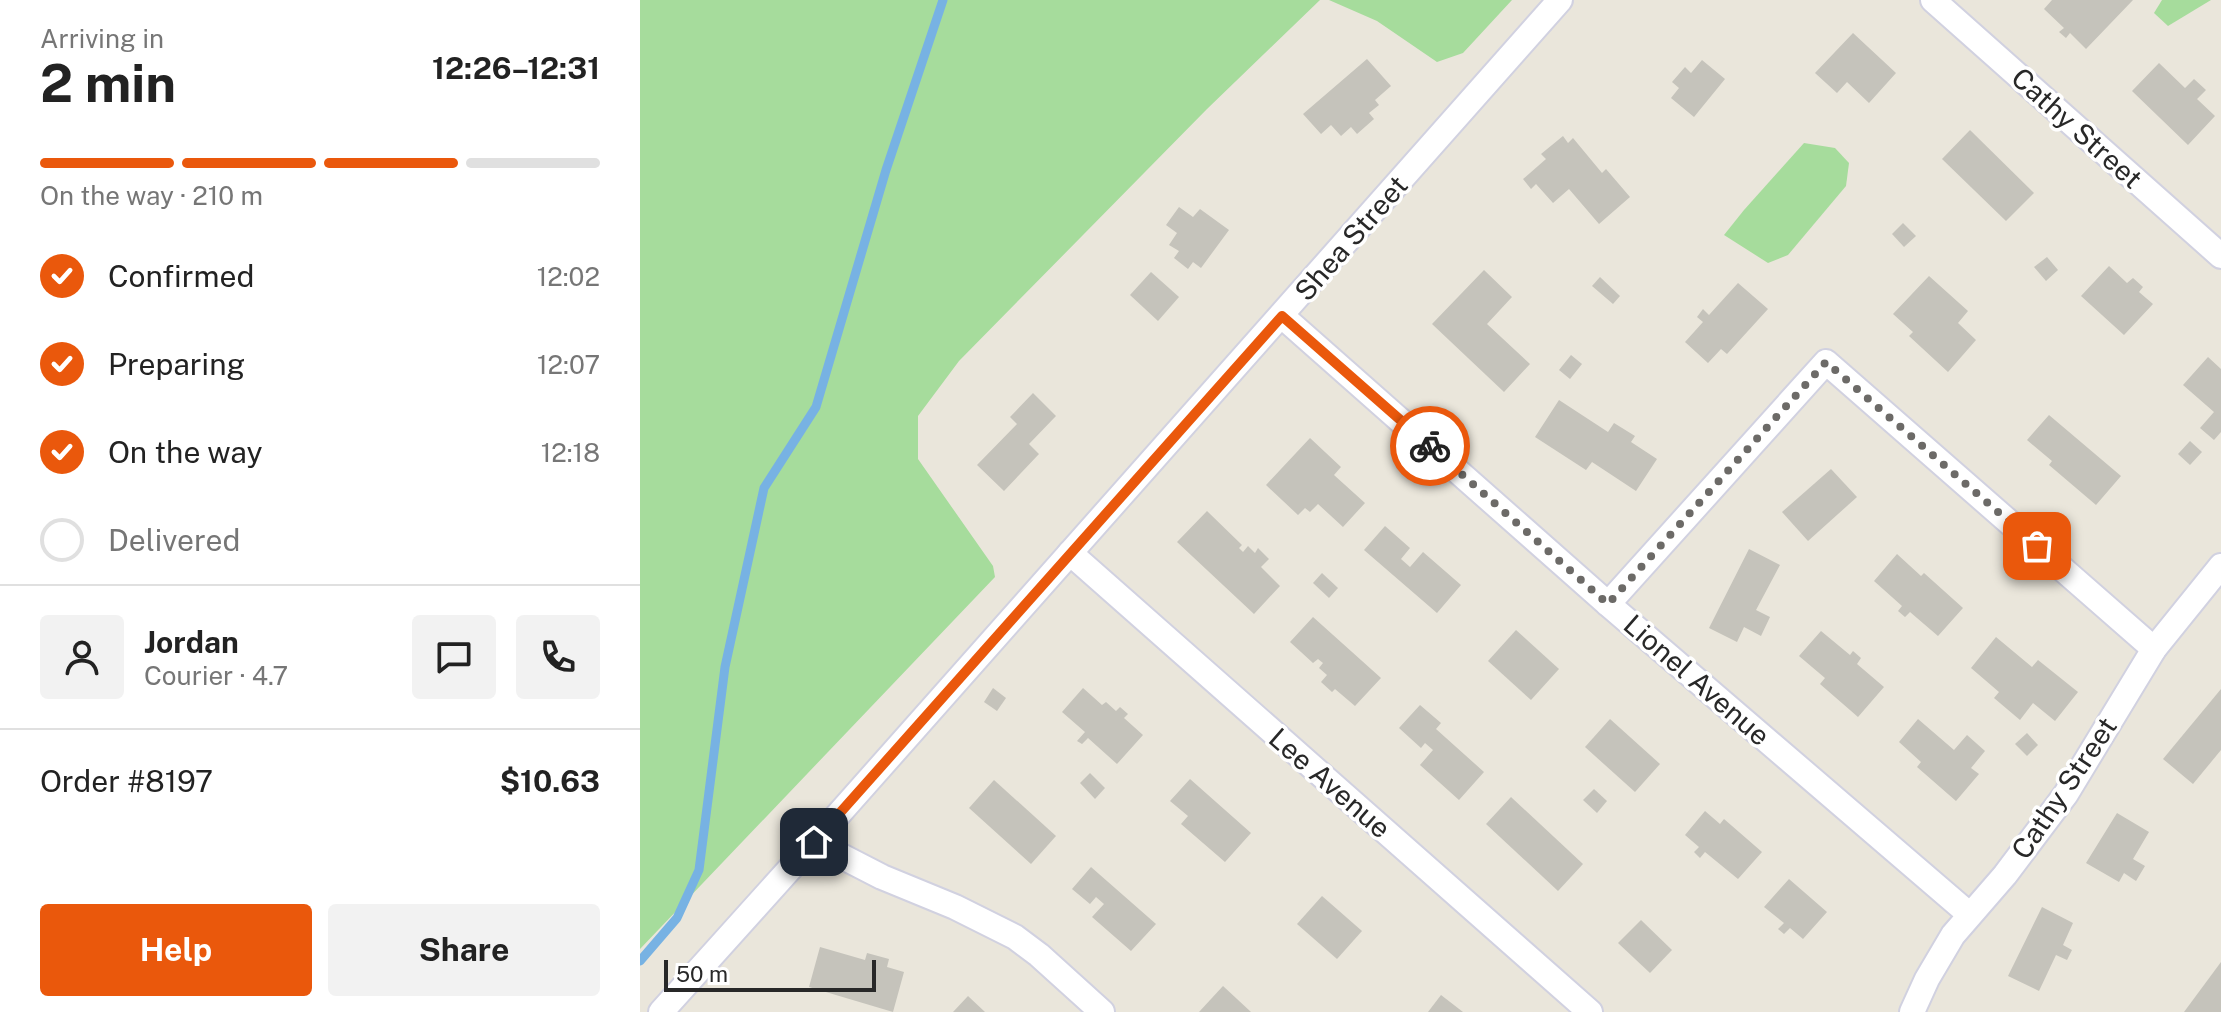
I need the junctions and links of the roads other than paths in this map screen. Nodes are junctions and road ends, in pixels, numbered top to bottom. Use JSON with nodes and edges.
{"nodes":[{"id":1,"x":1560,"y":0,"type":"edge"},
{"id":2,"x":1933,"y":0,"type":"edge"},
{"id":3,"x":2221,"y":256,"type":"edge"},
{"id":4,"x":1282,"y":316,"type":"junction"},
{"id":5,"x":1070,"y":553,"type":"junction"},
{"id":6,"x":2221,"y":566,"type":"edge"},
{"id":7,"x":1608,"y":604,"type":"junction"},
{"id":8,"x":2154,"y":649,"type":"junction"},
{"id":9,"x":814,"y":842,"type":"junction"},
{"id":10,"x":1969,"y":914,"type":"junction"},
{"id":11,"x":661,"y":1012,"type":"edge"},
{"id":12,"x":1102,"y":1012,"type":"edge"},
{"id":13,"x":1590,"y":1012,"type":"edge"},
{"id":14,"x":1912,"y":1012,"type":"edge"}],
"edges":[{"from":1,"to":4,"type":"street","name":"Shea Street"},
{"from":2,"to":3,"type":"street","name":"Cathy Street"},
{"from":4,"to":5,"type":"street","name":"Shea Street"},
{"from":4,"to":7,"type":"street","name":"Lionel Avenue"},
{"from":5,"to":9,"type":"street","name":"Shea Street"},
{"from":5,"to":13,"type":"street","name":"Lee Avenue"},
{"from":6,"to":8,"type":"street","name":"Cathy Street"},
{"from":7,"to":8,"type":"street"},
{"from":7,"to":10,"type":"street","name":"Lionel Avenue"},
{"from":8,"to":10,"type":"street","name":"Cathy Street"},
{"from":9,"to":11,"type":"street","name":"Shea Street"},
{"from":9,"to":12,"type":"street"},
{"from":10,"to":14,"type":"street","name":"Cathy Street"}]}
